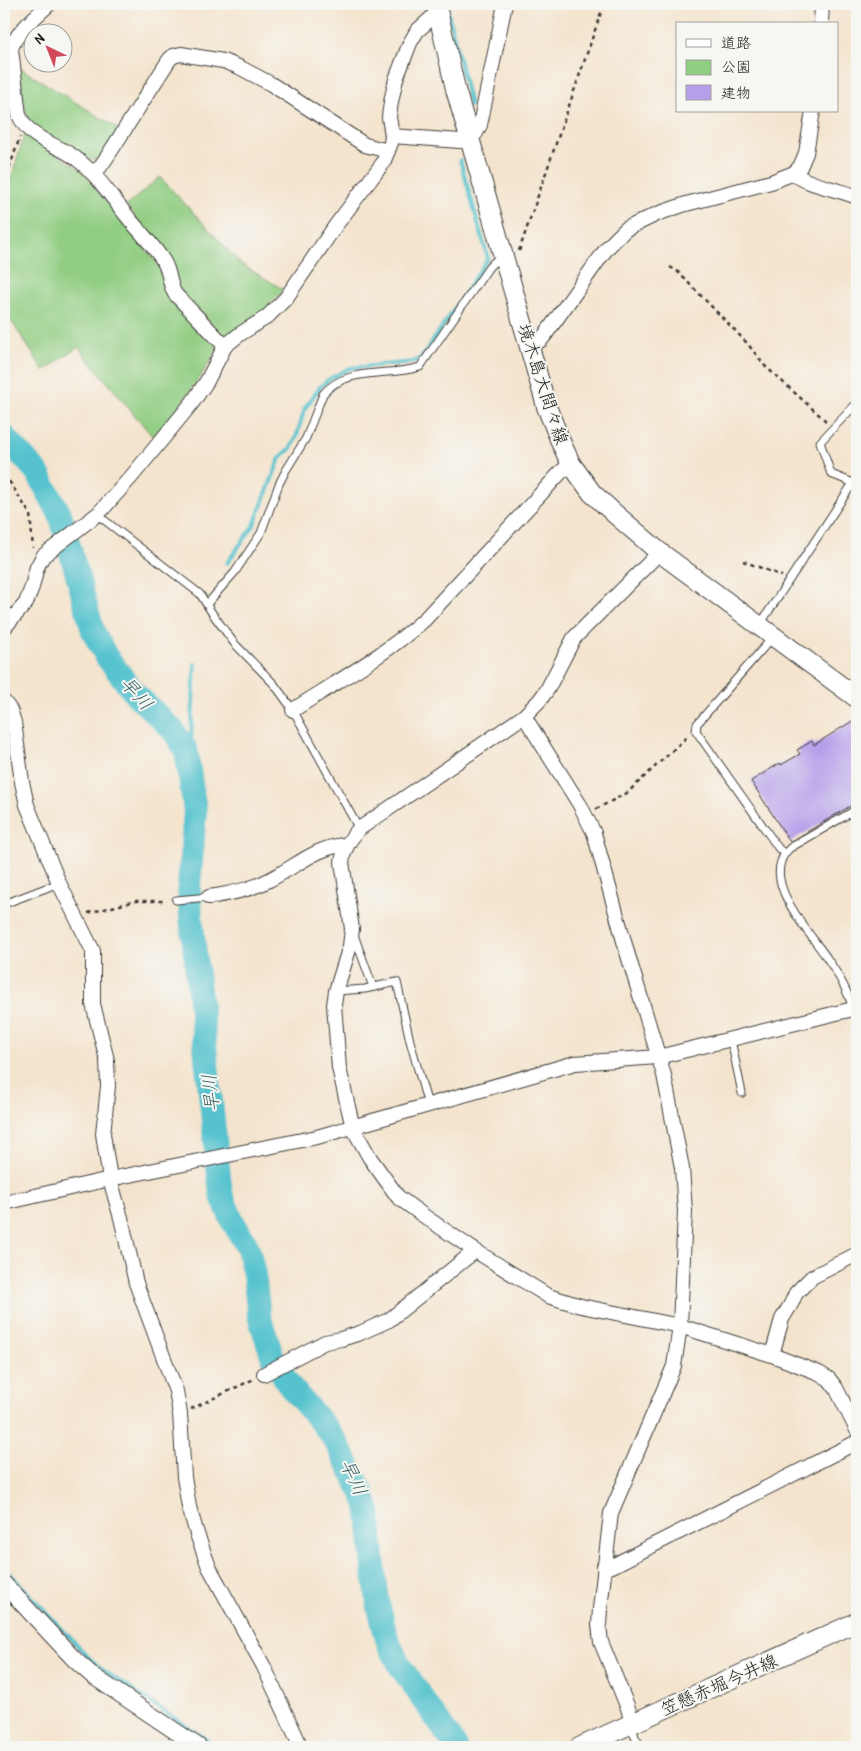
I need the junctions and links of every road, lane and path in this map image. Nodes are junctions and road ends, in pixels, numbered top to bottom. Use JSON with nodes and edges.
{"nodes":[{"id":1,"x":49,"y":4,"type":"edge"},
{"id":2,"x":505,"y":4,"type":"edge"},
{"id":3,"x":604,"y":4,"type":"edge"},
{"id":4,"x":822,"y":4,"type":"edge"},
{"id":5,"x":437,"y":9,"type":"edge"},
{"id":6,"x":821,"y":22,"type":"edge"},
{"id":7,"x":7,"y":55,"type":"edge"},
{"id":8,"x":813,"y":112,"type":"edge"},
{"id":9,"x":24,"y":125,"type":"junction"},
{"id":10,"x":392,"y":136,"type":"junction"},
{"id":11,"x":469,"y":138,"type":"junction"},
{"id":12,"x":388,"y":151,"type":"junction"},
{"id":13,"x":794,"y":173,"type":"junction"},
{"id":14,"x":92,"y":174,"type":"junction"},
{"id":15,"x":4,"y":183,"type":"edge"},
{"id":16,"x":857,"y":197,"type":"edge"},
{"id":17,"x":505,"y":262,"type":"junction"},
{"id":18,"x":670,"y":267,"type":"dead end"},
{"id":19,"x":529,"y":345,"type":"junction"},
{"id":20,"x":225,"y":346,"type":"junction"},
{"id":21,"x":857,"y":403,"type":"edge"},
{"id":22,"x":833,"y":427,"type":"junction"},
{"id":23,"x":571,"y":464,"type":"junction"},
{"id":24,"x":4,"y":475,"type":"edge"},
{"id":25,"x":855,"y":484,"type":"edge"},
{"id":26,"x":99,"y":513,"type":"junction"},
{"id":27,"x":658,"y":551,"type":"junction"},
{"id":28,"x":33,"y":552,"type":"dead end"},
{"id":29,"x":743,"y":561,"type":"dead end"},
{"id":30,"x":790,"y":579,"type":"junction"},
{"id":31,"x":207,"y":604,"type":"junction"},
{"id":32,"x":4,"y":628,"type":"edge"},
{"id":33,"x":766,"y":632,"type":"junction"},
{"id":34,"x":857,"y":698,"type":"edge"},
{"id":35,"x":4,"y":702,"type":"edge"},
{"id":36,"x":293,"y":710,"type":"junction"},
{"id":37,"x":524,"y":716,"type":"junction"},
{"id":38,"x":696,"y":731,"type":"junction"},
{"id":39,"x":857,"y":808,"type":"edge"},
{"id":40,"x":585,"y":816,"type":"junction"},
{"id":41,"x":359,"y":829,"type":"junction"},
{"id":42,"x":347,"y":844,"type":"junction"},
{"id":43,"x":784,"y":853,"type":"junction"},
{"id":44,"x":59,"y":883,"type":"junction"},
{"id":45,"x":209,"y":897,"type":"joint"},
{"id":46,"x":176,"y":900,"type":"joint"},
{"id":47,"x":4,"y":904,"type":"edge"},
{"id":48,"x":75,"y":918,"type":"junction"},
{"id":49,"x":352,"y":930,"type":"junction"},
{"id":50,"x":373,"y":987,"type":"junction"},
{"id":51,"x":336,"y":991,"type":"junction"},
{"id":52,"x":855,"y":1009,"type":"edge"},
{"id":53,"x":731,"y":1040,"type":"junction"},
{"id":54,"x":658,"y":1057,"type":"junction"},
{"id":55,"x":742,"y":1092,"type":"dead end"},
{"id":56,"x":428,"y":1105,"type":"junction"},
{"id":57,"x":353,"y":1128,"type":"junction"},
{"id":58,"x":110,"y":1179,"type":"junction"},
{"id":59,"x":4,"y":1203,"type":"edge"},
{"id":60,"x":474,"y":1250,"type":"junction"},
{"id":61,"x":857,"y":1254,"type":"edge"},
{"id":62,"x":680,"y":1326,"type":"junction"},
{"id":63,"x":772,"y":1355,"type":"junction"},
{"id":64,"x":264,"y":1374,"type":"joint"},
{"id":65,"x":180,"y":1414,"type":"junction"},
{"id":66,"x":857,"y":1430,"type":"edge"},
{"id":67,"x":857,"y":1442,"type":"edge"},
{"id":68,"x":604,"y":1566,"type":"junction"},
{"id":69,"x":4,"y":1584,"type":"edge"},
{"id":70,"x":857,"y":1622,"type":"edge"},
{"id":71,"x":632,"y":1724,"type":"junction"},
{"id":72,"x":200,"y":1747,"type":"edge"},
{"id":73,"x":301,"y":1747,"type":"edge"},
{"id":74,"x":580,"y":1747,"type":"edge"},
{"id":75,"x":641,"y":1747,"type":"edge"}],
"edges":[{"from":1,"to":7,"type":"street"},
{"from":2,"to":11,"type":"street"},
{"from":3,"to":17,"type":"path"},
{"from":4,"to":6,"type":"street"},
{"from":5,"to":10,"type":"street"},
{"from":5,"to":11,"type":"main road","name":"境木島大間々線"},
{"from":7,"to":9,"type":"street"},
{"from":8,"to":13,"type":"street"},
{"from":9,"to":14,"type":"street"},
{"from":9,"to":15,"type":"path"},
{"from":10,"to":11,"type":"street"},
{"from":10,"to":12,"type":"street"},
{"from":11,"to":17,"type":"main road","name":"境木島大間々線"},
{"from":12,"to":14,"type":"street"},
{"from":12,"to":20,"type":"street"},
{"from":13,"to":16,"type":"street"},
{"from":13,"to":19,"type":"street"},
{"from":14,"to":20,"type":"street"},
{"from":17,"to":19,"type":"main road","name":"境木島大間々線"},
{"from":17,"to":31,"type":"lane"},
{"from":18,"to":22,"type":"path"},
{"from":19,"to":23,"type":"main road","name":"境木島大間々線"},
{"from":20,"to":26,"type":"street"},
{"from":21,"to":22,"type":"lane"},
{"from":22,"to":25,"type":"lane"},
{"from":23,"to":27,"type":"main road","name":"境木島大間々線"},
{"from":23,"to":36,"type":"street"},
{"from":24,"to":28,"type":"path"},
{"from":25,"to":30,"type":"lane"},
{"from":26,"to":31,"type":"lane"},
{"from":26,"to":32,"type":"street"},
{"from":27,"to":33,"type":"main road","name":"境木島大間々線"},
{"from":27,"to":37,"type":"street"},
{"from":29,"to":30,"type":"path"},
{"from":30,"to":33,"type":"lane"},
{"from":31,"to":36,"type":"lane"},
{"from":33,"to":34,"type":"main road","name":"境木島大間々線"},
{"from":33,"to":38,"type":"lane"},
{"from":35,"to":44,"type":"street"},
{"from":36,"to":41,"type":"lane"},
{"from":37,"to":40,"type":"street"},
{"from":37,"to":41,"type":"street"},
{"from":38,"to":40,"type":"path"},
{"from":38,"to":43,"type":"lane"},
{"from":39,"to":43,"type":"lane"},
{"from":40,"to":54,"type":"street"},
{"from":41,"to":42,"type":"street"},
{"from":42,"to":45,"type":"street"},
{"from":42,"to":49,"type":"street"},
{"from":43,"to":52,"type":"lane"},
{"from":44,"to":47,"type":"lane"},
{"from":44,"to":48,"type":"street"},
{"from":45,"to":46,"type":"lane"},
{"from":46,"to":48,"type":"path"},
{"from":48,"to":58,"type":"street"},
{"from":49,"to":50,"type":"lane"},
{"from":49,"to":51,"type":"street"},
{"from":50,"to":51,"type":"lane"},
{"from":50,"to":56,"type":"lane"},
{"from":51,"to":57,"type":"street"},
{"from":52,"to":53,"type":"street"},
{"from":53,"to":54,"type":"street"},
{"from":53,"to":55,"type":"lane"},
{"from":54,"to":56,"type":"street"},
{"from":54,"to":62,"type":"street"},
{"from":56,"to":57,"type":"street"},
{"from":57,"to":58,"type":"street"},
{"from":57,"to":60,"type":"street"},
{"from":58,"to":59,"type":"street"},
{"from":58,"to":65,"type":"street"},
{"from":60,"to":62,"type":"street"},
{"from":60,"to":64,"type":"street"},
{"from":61,"to":63,"type":"street"},
{"from":62,"to":63,"type":"street"},
{"from":62,"to":68,"type":"street"},
{"from":63,"to":66,"type":"street"},
{"from":64,"to":65,"type":"path"},
{"from":65,"to":73,"type":"street"},
{"from":67,"to":68,"type":"street"},
{"from":68,"to":71,"type":"street"},
{"from":69,"to":72,"type":"street"},
{"from":70,"to":71,"type":"main road","name":"笠懸赤堀今井線"},
{"from":71,"to":74,"type":"main road","name":"笠懸赤堀今井線"},
{"from":71,"to":75,"type":"lane"}]}
